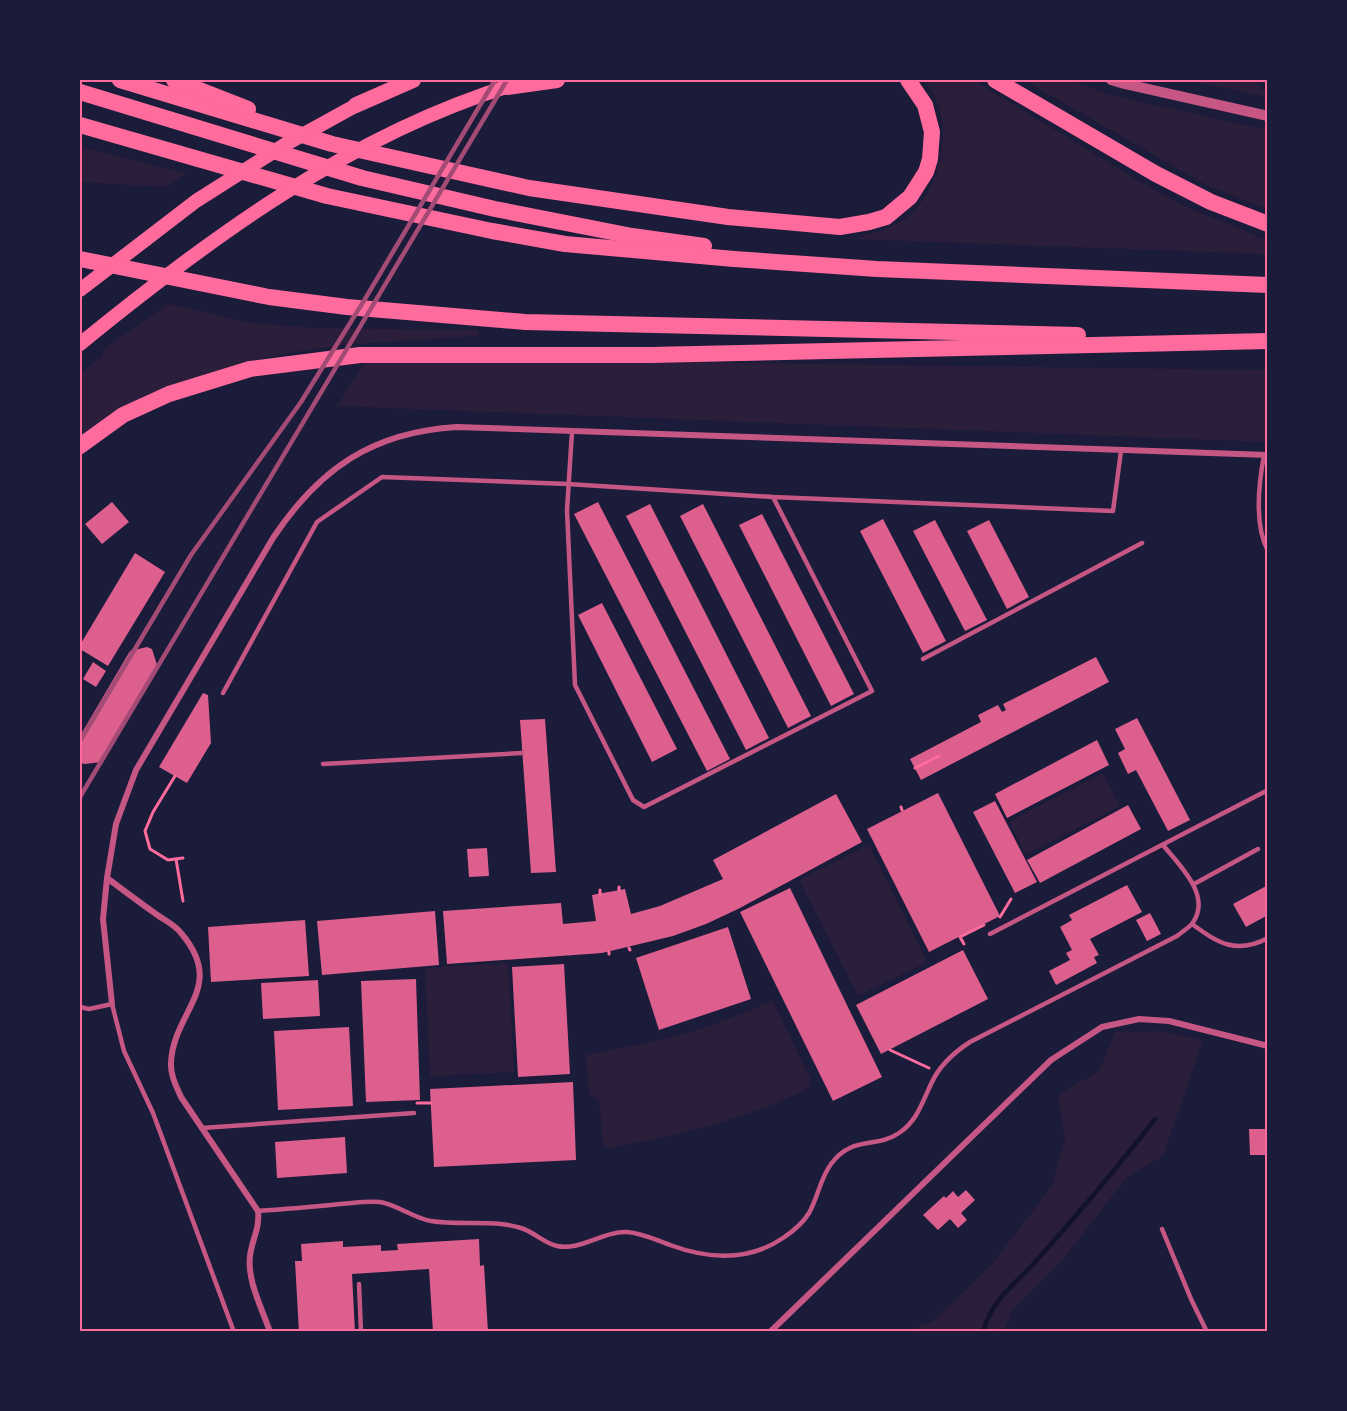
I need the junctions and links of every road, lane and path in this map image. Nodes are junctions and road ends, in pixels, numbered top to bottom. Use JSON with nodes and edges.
{"nodes":[{"id":1,"x":120,"y":80,"type":"edge"},
{"id":2,"x":174,"y":80,"type":"edge"},
{"id":3,"x":405,"y":80,"type":"edge"},
{"id":4,"x":413,"y":80,"type":"edge"},
{"id":5,"x":530,"y":80,"type":"edge"},
{"id":6,"x":558,"y":80,"type":"edge"},
{"id":7,"x":908,"y":80,"type":"edge"},
{"id":8,"x":995,"y":80,"type":"edge"},
{"id":9,"x":1116,"y":81,"type":"edge"},
{"id":10,"x":507,"y":87,"type":"junction"},
{"id":11,"x":80,"y":92,"type":"edge"},
{"id":12,"x":356,"y":105,"type":"junction"},
{"id":13,"x":1268,"y":116,"type":"edge"},
{"id":14,"x":80,"y":125,"type":"edge"},
{"id":15,"x":332,"y":144,"type":"junction"},
{"id":16,"x":1268,"y":224,"type":"edge"},
{"id":17,"x":80,"y":250,"type":"edge"},
{"id":18,"x":80,"y":260,"type":"edge"},
{"id":19,"x":877,"y":269,"type":"junction"},
{"id":20,"x":1268,"y":285,"type":"edge"},
{"id":21,"x":80,"y":290,"type":"edge"},
{"id":22,"x":269,"y":297,"type":"junction"},
{"id":23,"x":1268,"y":340,"type":"edge"},
{"id":24,"x":80,"y":344,"type":"edge"},
{"id":25,"x":572,"y":432,"type":"junction"},
{"id":26,"x":80,"y":446,"type":"edge"},
{"id":27,"x":1121,"y":451,"type":"junction"},
{"id":28,"x":1266,"y":455,"type":"edge"},
{"id":29,"x":568,"y":484,"type":"junction"},
{"id":30,"x":773,"y":497,"type":"junction"},
{"id":31,"x":1142,"y":543,"type":"dead end"},
{"id":32,"x":1268,"y":551,"type":"edge"},
{"id":33,"x":923,"y":659,"type":"dead end"},
{"id":34,"x":223,"y":693,"type":"dead end"},
{"id":35,"x":522,"y":753,"type":"dead end"},
{"id":36,"x":939,"y":756,"type":"dead end"},
{"id":37,"x":323,"y":764,"type":"dead end"},
{"id":38,"x":915,"y":768,"type":"dead end"},
{"id":39,"x":176,"y":776,"type":"dead end"},
{"id":40,"x":1268,"y":790,"type":"edge"},
{"id":41,"x":1163,"y":844,"type":"junction"},
{"id":42,"x":1258,"y":849,"type":"dead end"},
{"id":43,"x":183,"y":858,"type":"dead end"},
{"id":44,"x":176,"y":859,"type":"junction"},
{"id":45,"x":107,"y":878,"type":"junction"},
{"id":46,"x":1194,"y":884,"type":"junction"},
{"id":47,"x":1011,"y":899,"type":"dead end"},
{"id":48,"x":183,"y":901,"type":"dead end"},
{"id":49,"x":1192,"y":924,"type":"junction"},
{"id":50,"x":990,"y":934,"type":"dead end"},
{"id":51,"x":1268,"y":938,"type":"edge"},
{"id":52,"x":964,"y":944,"type":"dead end"},
{"id":53,"x":112,"y":1004,"type":"junction"},
{"id":54,"x":80,"y":1007,"type":"edge"},
{"id":55,"x":1268,"y":1046,"type":"edge"},
{"id":56,"x":890,"y":1050,"type":"dead end"},
{"id":57,"x":938,"y":1072,"type":"junction"},
{"id":58,"x":414,"y":1113,"type":"dead end"},
{"id":59,"x":202,"y":1128,"type":"junction"},
{"id":60,"x":258,"y":1211,"type":"junction"},
{"id":61,"x":1162,"y":1229,"type":"dead end"},
{"id":62,"x":358,"y":1284,"type":"dead end"},
{"id":63,"x":234,"y":1332,"type":"edge"},
{"id":64,"x":270,"y":1332,"type":"edge"},
{"id":65,"x":361,"y":1332,"type":"edge"},
{"id":66,"x":770,"y":1332,"type":"edge"},
{"id":67,"x":1207,"y":1332,"type":"edge"}],
"edges":[{"from":1,"to":15,"type":"highway"},
{"from":2,"to":15,"type":"highway"},
{"from":3,"to":12,"type":"main road"},
{"from":4,"to":12,"type":"highway"},
{"from":5,"to":10,"type":"main road"},
{"from":6,"to":10,"type":"highway"},
{"from":7,"to":15,"type":"highway"},
{"from":8,"to":16,"type":"highway"},
{"from":9,"to":13,"type":"street"},
{"from":10,"to":24,"type":"main road"},
{"from":11,"to":19,"type":"highway"},
{"from":12,"to":21,"type":"main road"},
{"from":14,"to":19,"type":"highway"},
{"from":17,"to":22,"type":"highway"},
{"from":18,"to":22,"type":"highway"},
{"from":19,"to":20,"type":"highway"},
{"from":22,"to":23,"type":"highway"},
{"from":23,"to":26,"type":"highway"},
{"from":25,"to":27,"type":"street"},
{"from":25,"to":29,"type":"lane"},
{"from":25,"to":45,"type":"street"},
{"from":27,"to":28,"type":"street"},
{"from":27,"to":30,"type":"lane"},
{"from":28,"to":32,"type":"lane"},
{"from":29,"to":30,"type":"lane"},
{"from":29,"to":30,"type":"lane"},
{"from":29,"to":34,"type":"lane"},
{"from":31,"to":33,"type":"lane"},
{"from":35,"to":37,"type":"lane"},
{"from":36,"to":38,"type":"path"},
{"from":39,"to":44,"type":"path"},
{"from":40,"to":41,"type":"lane"},
{"from":41,"to":46,"type":"lane"},
{"from":41,"to":50,"type":"lane"},
{"from":42,"to":46,"type":"lane"},
{"from":43,"to":44,"type":"path"},
{"from":44,"to":48,"type":"path"},
{"from":45,"to":53,"type":"street"},
{"from":45,"to":59,"type":"street"},
{"from":46,"to":49,"type":"lane"},
{"from":47,"to":52,"type":"path"},
{"from":49,"to":51,"type":"lane"},
{"from":49,"to":57,"type":"lane"},
{"from":53,"to":54,"type":"lane"},
{"from":53,"to":63,"type":"lane"},
{"from":55,"to":66,"type":"street"},
{"from":56,"to":57,"type":"path"},
{"from":57,"to":60,"type":"lane"},
{"from":58,"to":59,"type":"lane"},
{"from":59,"to":60,"type":"street"},
{"from":60,"to":64,"type":"street"},
{"from":61,"to":67,"type":"lane"},
{"from":62,"to":65,"type":"lane"}]}
